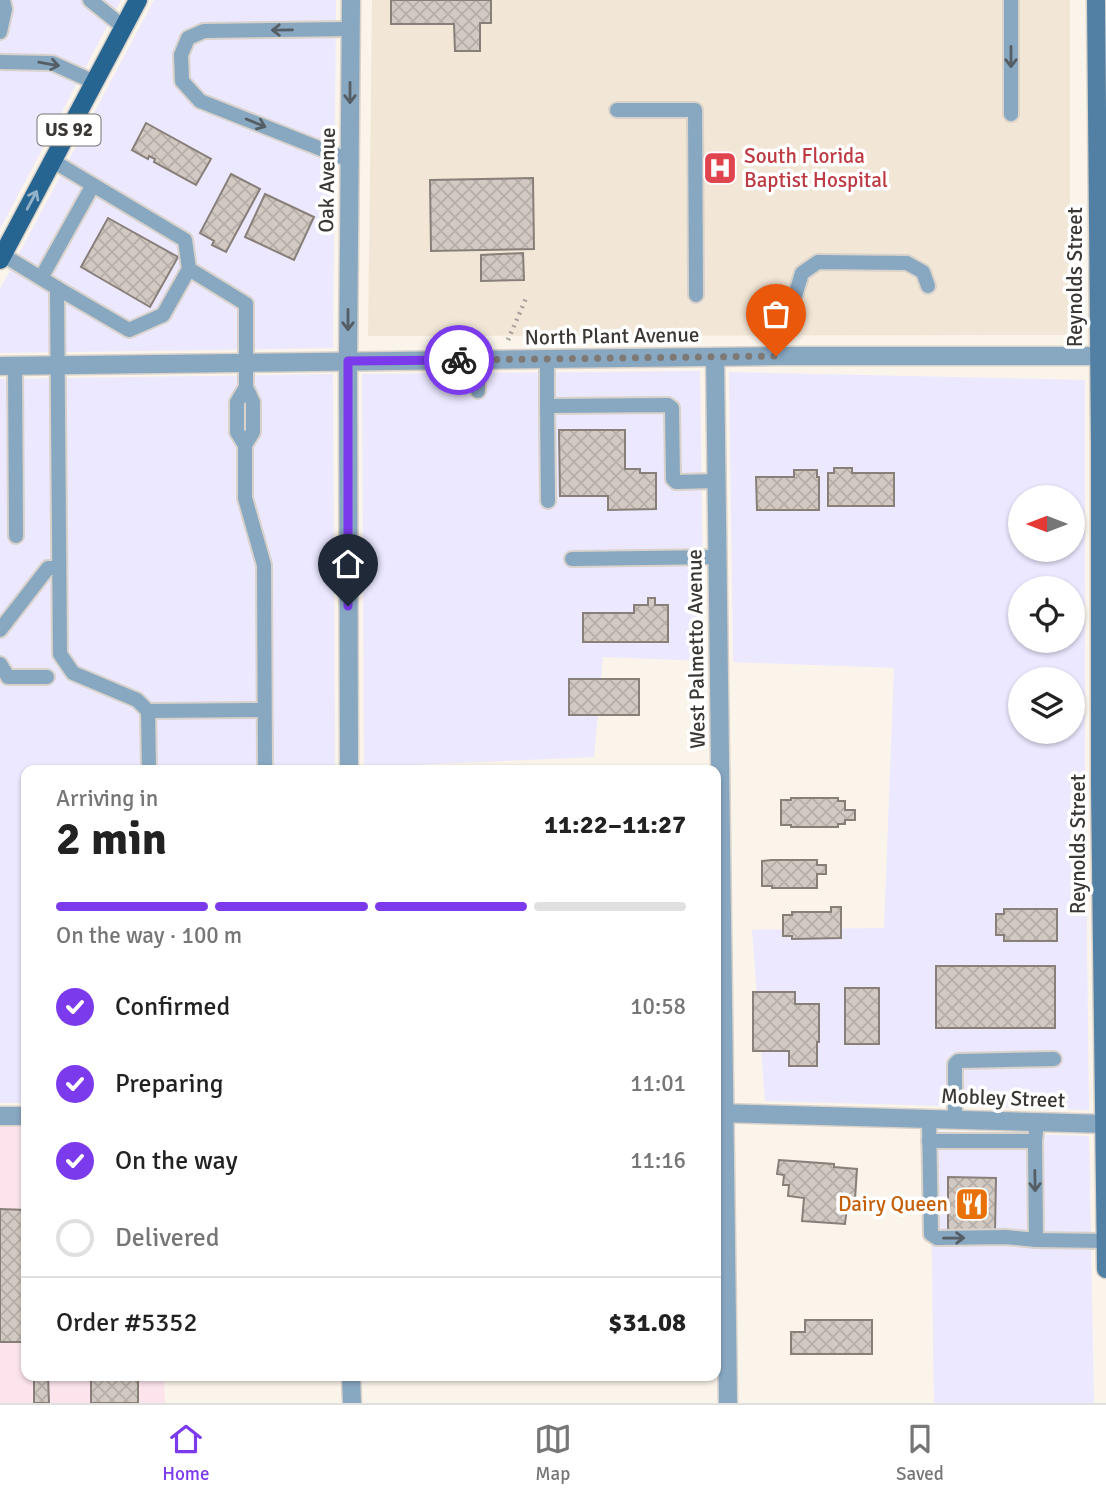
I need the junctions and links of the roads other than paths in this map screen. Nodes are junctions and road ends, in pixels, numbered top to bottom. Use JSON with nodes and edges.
{"nodes":[{"id":1,"x":3,"y":0,"type":"edge"},
{"id":2,"x":90,"y":0,"type":"edge"},
{"id":3,"x":138,"y":0,"type":"edge"},
{"id":4,"x":351,"y":0,"type":"edge"},
{"id":5,"x":1011,"y":0,"type":"edge"},
{"id":6,"x":1096,"y":0,"type":"edge"},
{"id":7,"x":124,"y":25,"type":"junction"},
{"id":8,"x":350,"y":29,"type":"junction"},
{"id":9,"x":0,"y":32,"type":"edge"},
{"id":10,"x":0,"y":62,"type":"edge"},
{"id":11,"x":94,"y":82,"type":"junction"},
{"id":12,"x":617,"y":110,"type":"dead end"},
{"id":13,"x":1011,"y":114,"type":"dead end"},
{"id":14,"x":349,"y":160,"type":"junction"},
{"id":15,"x":53,"y":161,"type":"junction"},
{"id":16,"x":93,"y":185,"type":"junction"},
{"id":17,"x":1,"y":257,"type":"edge"},
{"id":18,"x":189,"y":269,"type":"junction"},
{"id":19,"x":41,"y":278,"type":"junction"},
{"id":20,"x":928,"y":286,"type":"dead end"},
{"id":21,"x":57,"y":288,"type":"junction"},
{"id":22,"x":695,"y":295,"type":"dead end"},
{"id":23,"x":795,"y":296,"type":"dead end"},
{"id":24,"x":1099,"y":356,"type":"junction"},
{"id":25,"x":715,"y":357,"type":"junction"},
{"id":26,"x":478,"y":360,"type":"junction"},
{"id":27,"x":547,"y":360,"type":"junction"},
{"id":28,"x":348,"y":361,"type":"junction"},
{"id":29,"x":246,"y":362,"type":"junction"},
{"id":30,"x":58,"y":365,"type":"junction"},
{"id":31,"x":8,"y":366,"type":"edge"},
{"id":32,"x":478,"y":391,"type":"dead end"},
{"id":33,"x":547,"y":406,"type":"junction"},
{"id":34,"x":1103,"y":445,"type":"edge"},
{"id":35,"x":716,"y":481,"type":"junction"},
{"id":36,"x":548,"y":501,"type":"dead end"},
{"id":37,"x":16,"y":536,"type":"dead end"},
{"id":38,"x":717,"y":557,"type":"junction"},
{"id":39,"x":572,"y":559,"type":"dead end"},
{"id":40,"x":59,"y":568,"type":"junction"},
{"id":41,"x":0,"y":630,"type":"edge"},
{"id":42,"x":0,"y":664,"type":"edge"},
{"id":43,"x":47,"y":677,"type":"dead end"},
{"id":44,"x":264,"y":710,"type":"junction"},
{"id":45,"x":148,"y":711,"type":"junction"},
{"id":46,"x":149,"y":765,"type":"edge"},
{"id":47,"x":265,"y":765,"type":"edge"},
{"id":48,"x":349,"y":765,"type":"edge"},
{"id":49,"x":718,"y":765,"type":"edge"},
{"id":50,"x":1103,"y":787,"type":"edge"},
{"id":51,"x":1054,"y":1059,"type":"dead end"},
{"id":52,"x":721,"y":1113,"type":"edge"},
{"id":53,"x":0,"y":1116,"type":"edge"},
{"id":54,"x":21,"y":1116,"type":"edge"},
{"id":55,"x":929,"y":1119,"type":"junction"},
{"id":56,"x":955,"y":1119,"type":"junction"},
{"id":57,"x":1037,"y":1122,"type":"junction"},
{"id":58,"x":1105,"y":1124,"type":"edge"},
{"id":59,"x":929,"y":1142,"type":"junction"},
{"id":60,"x":1035,"y":1142,"type":"junction"},
{"id":61,"x":721,"y":1149,"type":"edge"},
{"id":62,"x":1036,"y":1240,"type":"junction"},
{"id":63,"x":1106,"y":1241,"type":"edge"},
{"id":64,"x":1106,"y":1269,"type":"edge"},
{"id":65,"x":351,"y":1381,"type":"edge"},
{"id":66,"x":352,"y":1403,"type":"edge"},
{"id":67,"x":728,"y":1403,"type":"edge"}],
"edges":[{"from":1,"to":9,"type":"lane"},
{"from":2,"to":7,"type":"lane"},
{"from":3,"to":7,"type":"main road","number":"US 92"},
{"from":4,"to":8,"type":"street","name":"Oak Avenue"},
{"from":5,"to":13,"type":"lane","one_way":true},
{"from":6,"to":24,"type":"main road","name":"Reynolds Street"},
{"from":7,"to":11,"type":"main road","number":"US 92"},
{"from":8,"to":14,"type":"street","name":"Oak Avenue","one_way":true},
{"from":8,"to":14,"type":"lane","one_way":true},
{"from":10,"to":11,"type":"lane","one_way":true},
{"from":11,"to":15,"type":"main road","number":"US 92"},
{"from":12,"to":22,"type":"lane"},
{"from":14,"to":28,"type":"street","name":"Oak Avenue","one_way":true},
{"from":15,"to":16,"type":"lane"},
{"from":17,"to":15,"type":"main road","number":"US 92","one_way":true},
{"from":16,"to":18,"type":"lane"},
{"from":16,"to":19,"type":"lane"},
{"from":17,"to":19,"type":"lane"},
{"from":18,"to":21,"type":"lane"},
{"from":18,"to":29,"type":"lane"},
{"from":19,"to":21,"type":"lane"},
{"from":20,"to":23,"type":"lane"},
{"from":21,"to":30,"type":"lane"},
{"from":24,"to":25,"type":"street","name":"North Plant Avenue"},
{"from":24,"to":34,"type":"main road","name":"Reynolds Street"},
{"from":25,"to":27,"type":"street","name":"North Plant Avenue"},
{"from":25,"to":35,"type":"street","name":"West Palmetto Avenue"},
{"from":26,"to":27,"type":"street","name":"North Plant Avenue"},
{"from":26,"to":28,"type":"street","name":"North Plant Avenue"},
{"from":26,"to":32,"type":"lane"},
{"from":27,"to":33,"type":"lane"},
{"from":28,"to":29,"type":"street","name":"North Plant Avenue"},
{"from":28,"to":48,"type":"street","name":"Oak Avenue"},
{"from":29,"to":30,"type":"street","name":"North Plant Avenue"},
{"from":29,"to":44,"type":"lane"},
{"from":30,"to":31,"type":"street","name":"North Plant Avenue"},
{"from":30,"to":40,"type":"lane"},
{"from":31,"to":37,"type":"lane"},
{"from":33,"to":35,"type":"lane"},
{"from":33,"to":36,"type":"lane"},
{"from":34,"to":50,"type":"main road","name":"Reynolds Street"},
{"from":35,"to":38,"type":"street","name":"West Palmetto Avenue"},
{"from":38,"to":39,"type":"lane"},
{"from":38,"to":49,"type":"street","name":"West Palmetto Avenue"},
{"from":40,"to":41,"type":"lane"},
{"from":40,"to":45,"type":"lane"},
{"from":42,"to":43,"type":"lane"},
{"from":44,"to":45,"type":"lane"},
{"from":44,"to":47,"type":"lane"},
{"from":45,"to":46,"type":"lane"},
{"from":50,"to":58,"type":"main road","name":"Reynolds Street"},
{"from":51,"to":56,"type":"lane"},
{"from":52,"to":55,"type":"street","name":"Mobley Street"},
{"from":53,"to":54,"type":"street"},
{"from":55,"to":56,"type":"street","name":"Mobley Street"},
{"from":55,"to":59,"type":"lane"},
{"from":56,"to":57,"type":"street","name":"Mobley Street"},
{"from":57,"to":58,"type":"street","name":"Mobley Street"},
{"from":57,"to":60,"type":"lane"},
{"from":58,"to":63,"type":"main road","name":"Reynolds Street"},
{"from":59,"to":60,"type":"lane"},
{"from":59,"to":62,"type":"lane","one_way":true},
{"from":60,"to":62,"type":"lane","one_way":true},
{"from":61,"to":67,"type":"street","name":"West Palmetto Avenue"},
{"from":62,"to":63,"type":"lane"},
{"from":63,"to":64,"type":"main road","name":"Reynolds Street"},
{"from":65,"to":66,"type":"street"}]}
